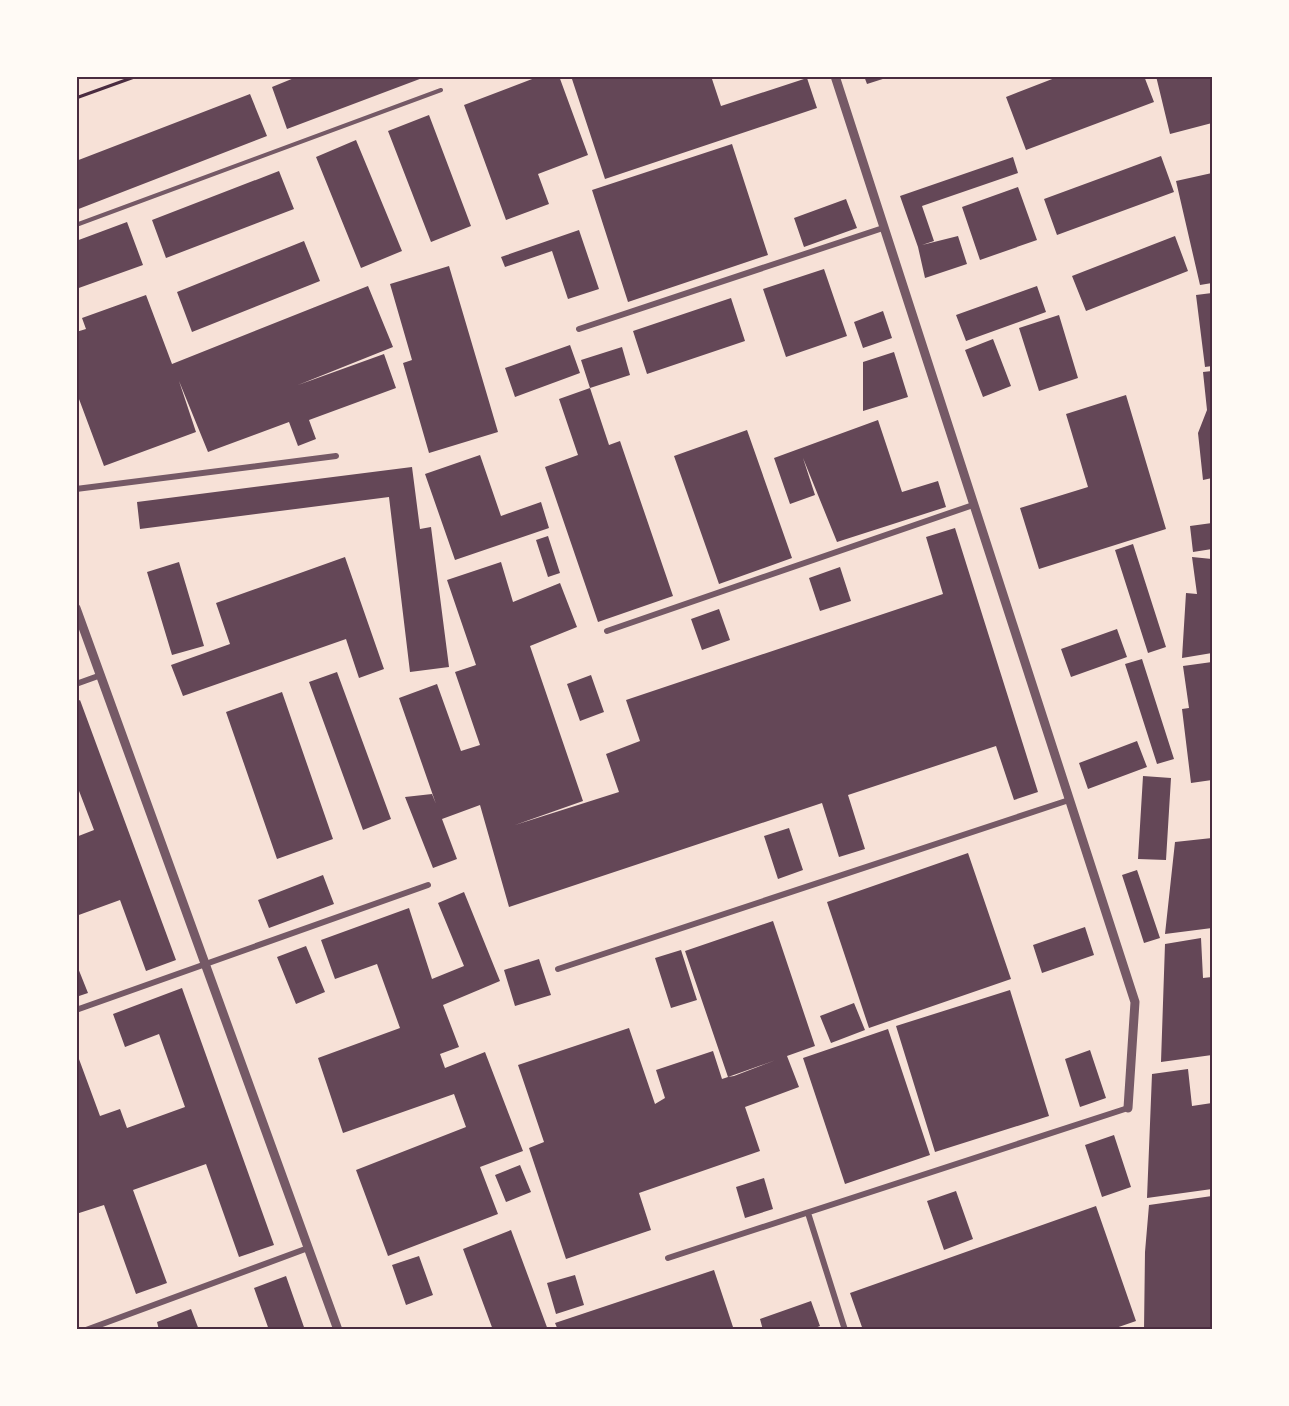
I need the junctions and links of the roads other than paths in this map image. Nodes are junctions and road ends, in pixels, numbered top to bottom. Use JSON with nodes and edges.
{"nodes":[{"id":1,"x":835,"y":76,"type":"edge"},
{"id":2,"x":441,"y":90,"type":"dead end"},
{"id":3,"x":76,"y":225,"type":"edge"},
{"id":4,"x":883,"y":228,"type":"junction"},
{"id":5,"x":579,"y":329,"type":"dead end"},
{"id":6,"x":336,"y":456,"type":"dead end"},
{"id":7,"x":76,"y":489,"type":"edge"},
{"id":8,"x":973,"y":506,"type":"junction"},
{"id":9,"x":76,"y":608,"type":"edge"},
{"id":10,"x":607,"y":631,"type":"dead end"},
{"id":11,"x":101,"y":675,"type":"junction"},
{"id":12,"x":76,"y":684,"type":"edge"},
{"id":13,"x":1069,"y":800,"type":"junction"},
{"id":14,"x":428,"y":885,"type":"dead end"},
{"id":15,"x":206,"y":964,"type":"junction"},
{"id":16,"x":558,"y":969,"type":"dead end"},
{"id":17,"x":76,"y":1010,"type":"edge"},
{"id":18,"x":1128,"y":1108,"type":"joint"},
{"id":19,"x":808,"y":1213,"type":"junction"},
{"id":20,"x":308,"y":1248,"type":"junction"},
{"id":21,"x":668,"y":1258,"type":"dead end"},
{"id":22,"x":86,"y":1329,"type":"edge"},
{"id":23,"x":338,"y":1329,"type":"edge"},
{"id":24,"x":846,"y":1329,"type":"edge"}],
"edges":[{"from":1,"to":4,"type":"street"},
{"from":2,"to":3,"type":"lane"},
{"from":4,"to":5,"type":"street"},
{"from":4,"to":8,"type":"street"},
{"from":6,"to":7,"type":"street"},
{"from":8,"to":10,"type":"street"},
{"from":8,"to":13,"type":"street"},
{"from":9,"to":11,"type":"street"},
{"from":11,"to":12,"type":"street"},
{"from":11,"to":15,"type":"street"},
{"from":13,"to":16,"type":"street"},
{"from":13,"to":18,"type":"street"},
{"from":14,"to":15,"type":"street"},
{"from":15,"to":17,"type":"street"},
{"from":15,"to":20,"type":"street"},
{"from":18,"to":19,"type":"street"},
{"from":19,"to":21,"type":"street"},
{"from":19,"to":24,"type":"street"},
{"from":20,"to":22,"type":"street"},
{"from":20,"to":23,"type":"street"}]}
